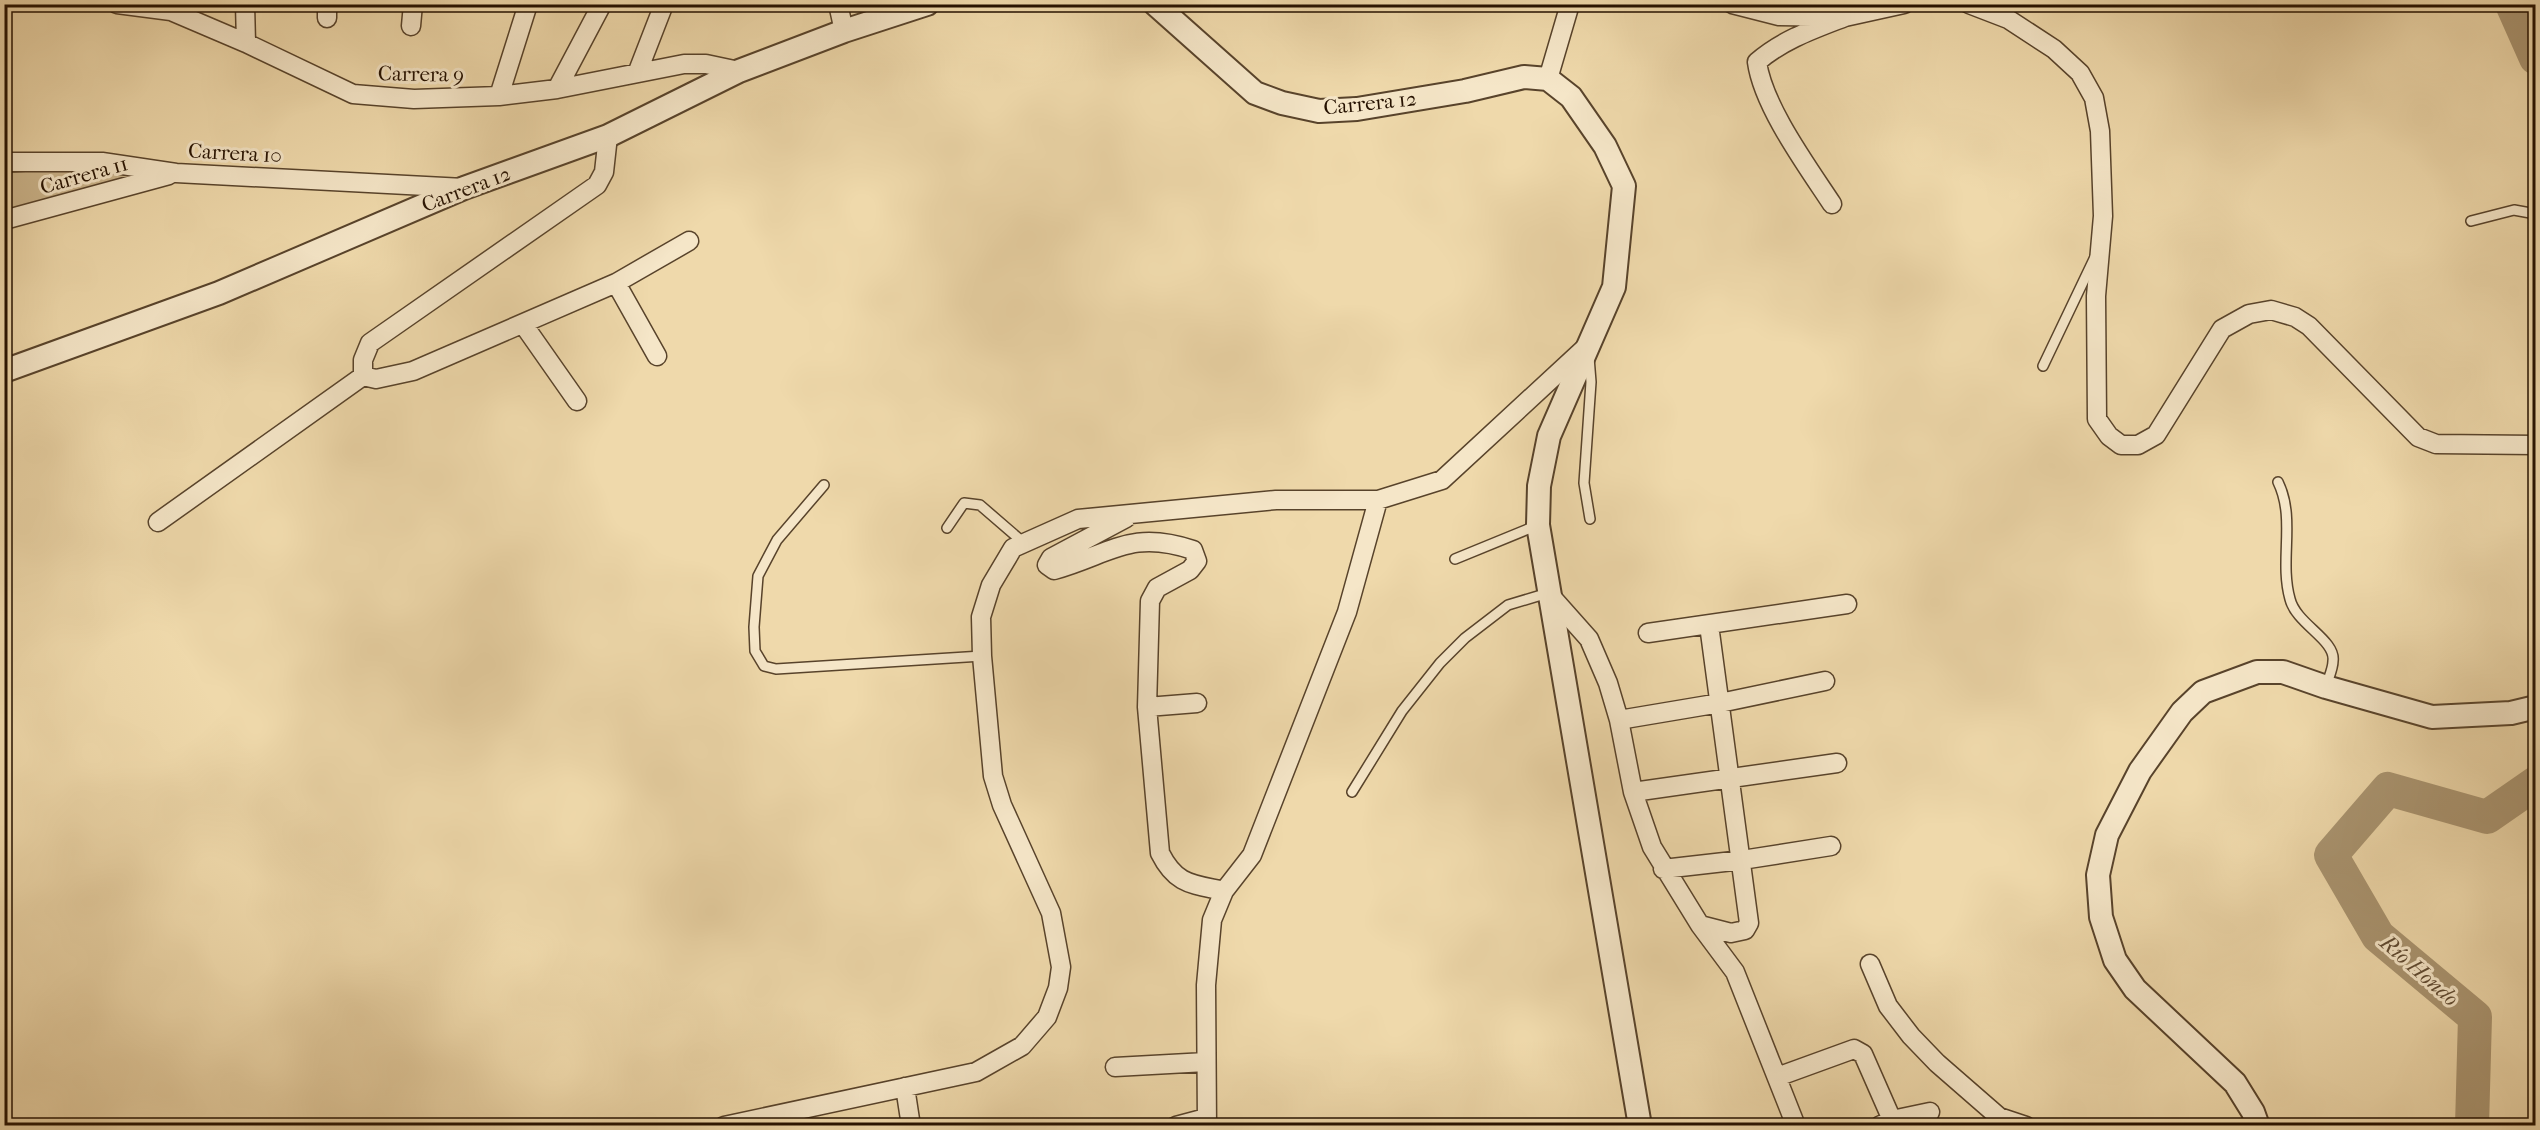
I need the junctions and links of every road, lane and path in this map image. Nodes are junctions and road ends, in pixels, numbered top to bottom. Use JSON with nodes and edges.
{"nodes":[{"id":1,"x":117,"y":4,"type":"edge"},
{"id":2,"x":245,"y":4,"type":"edge"},
{"id":3,"x":413,"y":4,"type":"edge"},
{"id":4,"x":528,"y":4,"type":"edge"},
{"id":5,"x":602,"y":4,"type":"edge"},
{"id":6,"x":664,"y":4,"type":"edge"},
{"id":7,"x":838,"y":4,"type":"edge"},
{"id":8,"x":927,"y":4,"type":"edge"},
{"id":9,"x":1155,"y":4,"type":"edge"},
{"id":10,"x":1570,"y":4,"type":"edge"},
{"id":11,"x":1732,"y":4,"type":"edge"},
{"id":12,"x":1904,"y":4,"type":"edge"},
{"id":13,"x":1969,"y":4,"type":"edge"},
{"id":14,"x":171,"y":8,"type":"edge"},
{"id":15,"x":1845,"y":17,"type":"junction"},
{"id":16,"x":411,"y":26,"type":"dead end"},
{"id":17,"x":844,"y":31,"type":"junction"},
{"id":18,"x":246,"y":43,"type":"junction"},
{"id":19,"x":638,"y":71,"type":"junction"},
{"id":20,"x":739,"y":71,"type":"junction"},
{"id":21,"x":1548,"y":79,"type":"junction"},
{"id":22,"x":557,"y":89,"type":"junction"},
{"id":23,"x":499,"y":96,"type":"junction"},
{"id":24,"x":608,"y":136,"type":"junction"},
{"id":25,"x":4,"y":162,"type":"edge"},
{"id":26,"x":176,"y":173,"type":"junction"},
{"id":27,"x":464,"y":188,"type":"junction"},
{"id":28,"x":1832,"y":204,"type":"dead end"},
{"id":29,"x":2535,"y":214,"type":"edge"},
{"id":30,"x":4,"y":220,"type":"edge"},
{"id":31,"x":2471,"y":221,"type":"dead end"},
{"id":32,"x":688,"y":241,"type":"dead end"},
{"id":33,"x":2101,"y":244,"type":"junction"},
{"id":34,"x":615,"y":283,"type":"junction"},
{"id":35,"x":523,"y":324,"type":"junction"},
{"id":36,"x":1587,"y":346,"type":"junction"},
{"id":37,"x":657,"y":357,"type":"dead end"},
{"id":38,"x":2043,"y":366,"type":"dead end"},
{"id":39,"x":4,"y":371,"type":"edge"},
{"id":40,"x":363,"y":376,"type":"junction"},
{"id":41,"x":577,"y":401,"type":"dead end"},
{"id":42,"x":2535,"y":445,"type":"edge"},
{"id":43,"x":2278,"y":482,"type":"dead end"},
{"id":44,"x":824,"y":484,"type":"dead end"},
{"id":45,"x":1378,"y":500,"type":"junction"},
{"id":46,"x":1133,"y":514,"type":"junction"},
{"id":47,"x":1590,"y":519,"type":"dead end"},
{"id":48,"x":158,"y":522,"type":"dead end"},
{"id":49,"x":1538,"y":525,"type":"junction"},
{"id":50,"x":947,"y":528,"type":"dead end"},
{"id":51,"x":1024,"y":543,"type":"junction"},
{"id":52,"x":1455,"y":559,"type":"dead end"},
{"id":53,"x":1548,"y":593,"type":"junction"},
{"id":54,"x":1847,"y":604,"type":"dead end"},
{"id":55,"x":1709,"y":626,"type":"junction"},
{"id":56,"x":1648,"y":633,"type":"dead end"},
{"id":57,"x":982,"y":656,"type":"junction"},
{"id":58,"x":1825,"y":681,"type":"dead end"},
{"id":59,"x":2326,"y":687,"type":"junction"},
{"id":60,"x":1197,"y":703,"type":"dead end"},
{"id":61,"x":1720,"y":703,"type":"junction"},
{"id":62,"x":1147,"y":707,"type":"junction"},
{"id":63,"x":2535,"y":707,"type":"edge"},
{"id":64,"x":1619,"y":720,"type":"junction"},
{"id":65,"x":1838,"y":763,"type":"dead end"},
{"id":66,"x":1730,"y":779,"type":"junction"},
{"id":67,"x":1352,"y":792,"type":"dead end"},
{"id":68,"x":1633,"y":792,"type":"junction"},
{"id":69,"x":1831,"y":846,"type":"dead end"},
{"id":70,"x":1742,"y":860,"type":"junction"},
{"id":71,"x":1664,"y":869,"type":"junction"},
{"id":72,"x":1224,"y":891,"type":"junction"},
{"id":73,"x":1700,"y":925,"type":"junction"},
{"id":74,"x":1870,"y":964,"type":"dead end"},
{"id":75,"x":1206,"y":1062,"type":"junction"},
{"id":76,"x":1115,"y":1067,"type":"dead end"},
{"id":77,"x":1777,"y":1077,"type":"junction"},
{"id":78,"x":905,"y":1087,"type":"junction"},
{"id":79,"x":1930,"y":1112,"type":"dead end"},
{"id":80,"x":1206,"y":1122,"type":"edge"},
{"id":81,"x":1885,"y":1123,"type":"edge"},
{"id":82,"x":724,"y":1125,"type":"edge"},
{"id":83,"x":911,"y":1125,"type":"edge"},
{"id":84,"x":1176,"y":1125,"type":"edge"},
{"id":85,"x":1640,"y":1125,"type":"edge"},
{"id":86,"x":1796,"y":1125,"type":"edge"},
{"id":87,"x":2026,"y":1125,"type":"edge"},
{"id":88,"x":2258,"y":1125,"type":"edge"}],
"edges":[{"from":1,"to":14,"type":"street","name":"Carrera 9"},
{"from":2,"to":18,"type":"street"},
{"from":3,"to":16,"type":"street"},
{"from":4,"to":23,"type":"street"},
{"from":5,"to":22,"type":"street"},
{"from":6,"to":19,"type":"street"},
{"from":7,"to":17,"type":"street"},
{"from":8,"to":17,"type":"street","name":"Carrera 12"},
{"from":9,"to":21,"type":"street","name":"Carrera 12"},
{"from":10,"to":21,"type":"street"},
{"from":11,"to":15,"type":"street"},
{"from":12,"to":15,"type":"street"},
{"from":13,"to":33,"type":"street"},
{"from":14,"to":18,"type":"street","name":"Carrera 9"},
{"from":15,"to":28,"type":"street"},
{"from":17,"to":20,"type":"street","name":"Carrera 12"},
{"from":18,"to":23,"type":"street","name":"Carrera 9"},
{"from":19,"to":20,"type":"street","name":"Carrera 9"},
{"from":19,"to":22,"type":"street","name":"Carrera 9"},
{"from":20,"to":24,"type":"street","name":"Carrera 12"},
{"from":21,"to":36,"type":"street"},
{"from":22,"to":23,"type":"street","name":"Carrera 9"},
{"from":24,"to":27,"type":"street","name":"Carrera 12"},
{"from":24,"to":40,"type":"street"},
{"from":25,"to":26,"type":"street","name":"Carrera 10"},
{"from":26,"to":27,"type":"street","name":"Carrera 10"},
{"from":26,"to":30,"type":"street","name":"Carrera 11"},
{"from":27,"to":39,"type":"street","name":"Carrera 12"},
{"from":29,"to":31,"type":"lane"},
{"from":32,"to":34,"type":"street"},
{"from":33,"to":38,"type":"lane"},
{"from":33,"to":42,"type":"street"},
{"from":34,"to":35,"type":"street"},
{"from":34,"to":37,"type":"street"},
{"from":35,"to":40,"type":"street"},
{"from":35,"to":41,"type":"street"},
{"from":36,"to":45,"type":"street"},
{"from":36,"to":47,"type":"lane"},
{"from":36,"to":49,"type":"street"},
{"from":40,"to":48,"type":"street"},
{"from":43,"to":59,"type":"lane"},
{"from":44,"to":57,"type":"lane"},
{"from":45,"to":46,"type":"street"},
{"from":45,"to":72,"type":"street"},
{"from":46,"to":51,"type":"street"},
{"from":46,"to":62,"type":"street"},
{"from":49,"to":52,"type":"lane"},
{"from":49,"to":53,"type":"street"},
{"from":50,"to":51,"type":"lane"},
{"from":51,"to":57,"type":"street"},
{"from":53,"to":64,"type":"street"},
{"from":53,"to":67,"type":"lane"},
{"from":53,"to":85,"type":"street"},
{"from":54,"to":55,"type":"street"},
{"from":55,"to":56,"type":"street"},
{"from":55,"to":61,"type":"street"},
{"from":57,"to":78,"type":"street"},
{"from":58,"to":61,"type":"street"},
{"from":59,"to":63,"type":"street"},
{"from":59,"to":88,"type":"street"},
{"from":60,"to":62,"type":"street"},
{"from":61,"to":64,"type":"street"},
{"from":61,"to":66,"type":"street"},
{"from":62,"to":72,"type":"street"},
{"from":64,"to":68,"type":"street"},
{"from":65,"to":66,"type":"street"},
{"from":66,"to":68,"type":"street"},
{"from":66,"to":70,"type":"street"},
{"from":68,"to":71,"type":"street"},
{"from":69,"to":70,"type":"street"},
{"from":70,"to":71,"type":"street"},
{"from":70,"to":73,"type":"street"},
{"from":71,"to":73,"type":"street"},
{"from":72,"to":75,"type":"street"},
{"from":73,"to":77,"type":"street"},
{"from":74,"to":87,"type":"street"},
{"from":75,"to":76,"type":"street"},
{"from":75,"to":80,"type":"street"},
{"from":77,"to":81,"type":"street"},
{"from":77,"to":86,"type":"street"},
{"from":78,"to":82,"type":"street"},
{"from":78,"to":83,"type":"street"},
{"from":79,"to":81,"type":"street"},
{"from":80,"to":84,"type":"street"}]}
